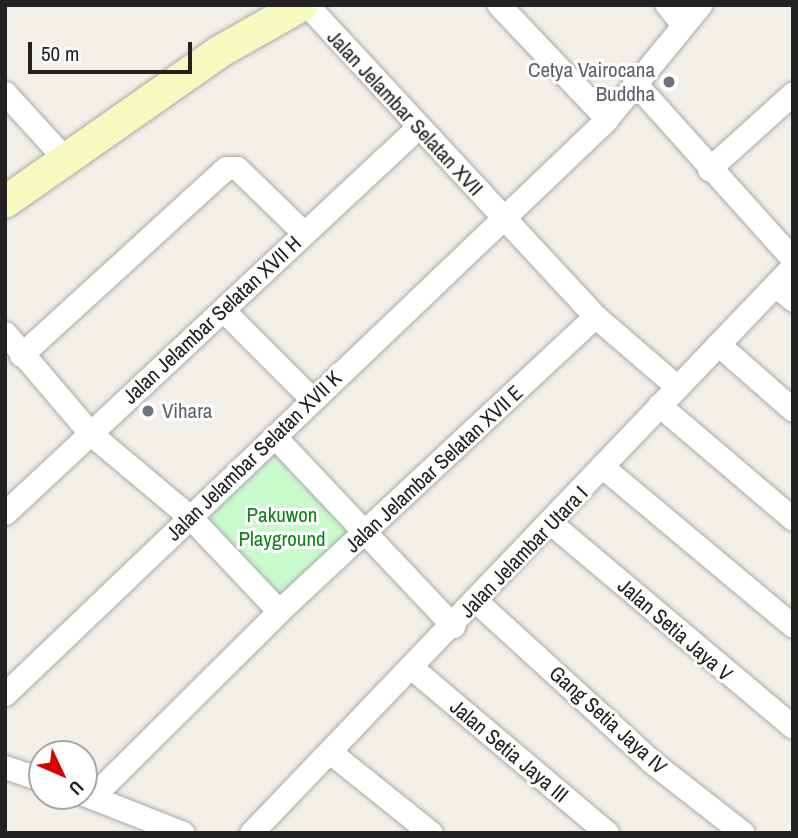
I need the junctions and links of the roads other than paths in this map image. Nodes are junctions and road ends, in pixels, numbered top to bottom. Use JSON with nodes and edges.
{"nodes":[{"id":1,"x":304,"y":5,"type":"edge"},
{"id":2,"x":499,"y":5,"type":"edge"},
{"id":3,"x":700,"y":5,"type":"edge"},
{"id":4,"x":674,"y":14,"type":"edge"},
{"id":5,"x":634,"y":82,"type":"junction"},
{"id":6,"x":5,"y":93,"type":"edge"},
{"id":7,"x":793,"y":93,"type":"edge"},
{"id":8,"x":607,"y":119,"type":"junction"},
{"id":9,"x":418,"y":127,"type":"junction"},
{"id":10,"x":67,"y":161,"type":"junction"},
{"id":11,"x":709,"y":169,"type":"junction"},
{"id":12,"x":5,"y":202,"type":"edge"},
{"id":13,"x":504,"y":219,"type":"junction"},
{"id":14,"x":304,"y":233,"type":"junction"},
{"id":15,"x":793,"y":259,"type":"edge"},
{"id":16,"x":793,"y":265,"type":"edge"},
{"id":17,"x":784,"y":293,"type":"edge"},
{"id":18,"x":224,"y":311,"type":"junction"},
{"id":19,"x":595,"y":316,"type":"junction"},
{"id":20,"x":10,"y":341,"type":"edge"},
{"id":21,"x":718,"y":344,"type":"junction"},
{"id":22,"x":676,"y":386,"type":"junction"},
{"id":23,"x":312,"y":399,"type":"junction"},
{"id":24,"x":793,"y":411,"type":"edge"},
{"id":25,"x":668,"y":412,"type":"junction"},
{"id":26,"x":91,"y":433,"type":"junction"},
{"id":27,"x":275,"y":437,"type":"junction"},
{"id":28,"x":613,"y":475,"type":"junction"},
{"id":29,"x":5,"y":513,"type":"edge"},
{"id":30,"x":191,"y":518,"type":"junction"},
{"id":31,"x":793,"y":519,"type":"edge"},
{"id":32,"x":556,"y":527,"type":"junction"},
{"id":33,"x":369,"y":530,"type":"junction"},
{"id":34,"x":477,"y":601,"type":"junction"},
{"id":35,"x":279,"y":611,"type":"junction"},
{"id":36,"x":453,"y":626,"type":"junction"},
{"id":37,"x":793,"y":626,"type":"edge"},
{"id":38,"x":412,"y":668,"type":"junction"},
{"id":39,"x":5,"y":694,"type":"edge"},
{"id":40,"x":793,"y":727,"type":"edge"},
{"id":41,"x":330,"y":752,"type":"junction"},
{"id":42,"x":5,"y":767,"type":"edge"},
{"id":43,"x":28,"y":775,"type":"edge"},
{"id":44,"x":98,"y":786,"type":"edge"},
{"id":45,"x":98,"y":800,"type":"edge"},
{"id":46,"x":183,"y":833,"type":"edge"},
{"id":47,"x":251,"y":833,"type":"edge"},
{"id":48,"x":431,"y":833,"type":"edge"},
{"id":49,"x":607,"y":833,"type":"edge"},
{"id":50,"x":743,"y":833,"type":"edge"}],
"edges":[{"from":1,"to":9,"type":"street","name":"Jalan Jelambar Selatan XVII"},
{"from":1,"to":10,"type":"street"},
{"from":2,"to":8,"type":"street"},
{"from":3,"to":4,"type":"street","name":"Jalan Jelambar Selatan XVII K"},
{"from":4,"to":5,"type":"street","name":"Jalan Jelambar Selatan XVII K"},
{"from":5,"to":8,"type":"street","name":"Jalan Jelambar Selatan XVII K"},
{"from":5,"to":11,"type":"street"},
{"from":6,"to":10,"type":"street"},
{"from":7,"to":11,"type":"street"},
{"from":8,"to":13,"type":"street","name":"Jalan Jelambar Selatan XVII K"},
{"from":9,"to":13,"type":"street","name":"Jalan Jelambar Selatan XVII"},
{"from":9,"to":14,"type":"street","name":"Jalan Jelambar Selatan XVII H"},
{"from":10,"to":12,"type":"street"},
{"from":11,"to":15,"type":"street"},
{"from":13,"to":19,"type":"street","name":"Jalan Jelambar Selatan XVII"},
{"from":13,"to":23,"type":"street","name":"Jalan Jelambar Selatan XVII K"},
{"from":14,"to":18,"type":"street","name":"Jalan Jelambar Selatan XVII H"},
{"from":14,"to":20,"type":"street"},
{"from":16,"to":17,"type":"street","name":"Jalan Jelambar Utara I"},
{"from":17,"to":21,"type":"street","name":"Jalan Jelambar Utara I"},
{"from":18,"to":23,"type":"street"},
{"from":18,"to":26,"type":"street","name":"Jalan Jelambar Selatan XVII H"},
{"from":19,"to":22,"type":"street","name":"Jalan Jelambar Selatan XVII"},
{"from":19,"to":33,"type":"street","name":"Jalan Jelambar Selatan XVII E"},
{"from":20,"to":26,"type":"street"},
{"from":21,"to":22,"type":"street","name":"Jalan Jelambar Utara I"},
{"from":21,"to":24,"type":"street"},
{"from":22,"to":25,"type":"street","name":"Jalan Jelambar Utara I"},
{"from":23,"to":27,"type":"street","name":"Jalan Jelambar Selatan XVII K"},
{"from":25,"to":28,"type":"street","name":"Jalan Jelambar Utara I"},
{"from":25,"to":31,"type":"street"},
{"from":26,"to":29,"type":"street","name":"Jalan Jelambar Selatan XVII H"},
{"from":26,"to":30,"type":"street"},
{"from":27,"to":30,"type":"street","name":"Jalan Jelambar Selatan XVII K"},
{"from":27,"to":33,"type":"street"},
{"from":28,"to":32,"type":"street","name":"Jalan Jelambar Utara I"},
{"from":28,"to":37,"type":"street"},
{"from":30,"to":35,"type":"street"},
{"from":30,"to":39,"type":"street","name":"Jalan Jelambar Selatan XVII K"},
{"from":32,"to":34,"type":"street","name":"Jalan Jelambar Utara I"},
{"from":32,"to":40,"type":"street","name":"Jalan Setia Jaya V"},
{"from":33,"to":35,"type":"street","name":"Jalan Jelambar Selatan XVII E"},
{"from":33,"to":36,"type":"street"},
{"from":34,"to":36,"type":"street","name":"Jalan Jelambar Utara I"},
{"from":34,"to":50,"type":"street","name":"Gang Setia Jaya IV"},
{"from":35,"to":44,"type":"street","name":"Jalan Jelambar Selatan XVII E"},
{"from":36,"to":38,"type":"street","name":"Jalan Jelambar Utara I"},
{"from":38,"to":41,"type":"street","name":"Jalan Jelambar Utara I"},
{"from":38,"to":49,"type":"street","name":"Jalan Setia Jaya III"},
{"from":41,"to":47,"type":"street","name":"Jalan Jelambar Utara I"},
{"from":41,"to":48,"type":"street"},
{"from":42,"to":43,"type":"street"},
{"from":45,"to":46,"type":"street"}]}
